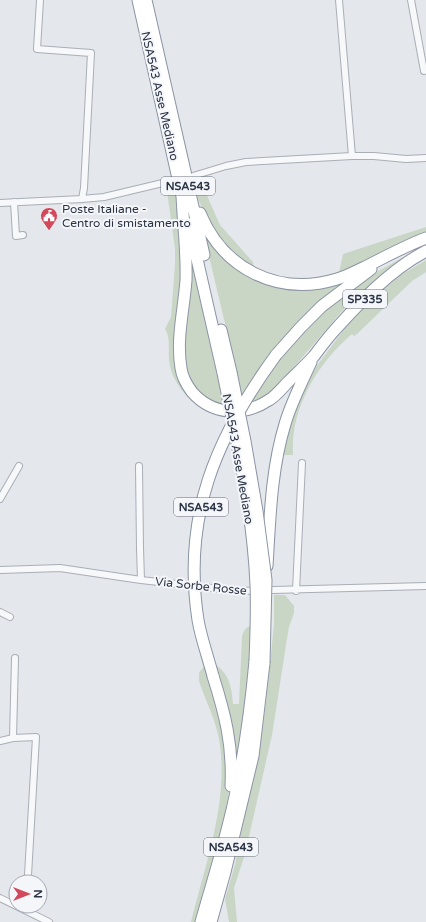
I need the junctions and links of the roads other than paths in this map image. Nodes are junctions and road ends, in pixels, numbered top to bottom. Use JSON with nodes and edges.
{"nodes":[{"id":1,"x":40,"y":0,"type":"edge"},
{"id":2,"x":138,"y":0,"type":"edge"},
{"id":3,"x":146,"y":0,"type":"edge"},
{"id":4,"x":339,"y":0,"type":"edge"},
{"id":5,"x":411,"y":0,"type":"edge"},
{"id":6,"x":424,"y":71,"type":"dead end"},
{"id":7,"x":352,"y":156,"type":"junction"},
{"id":8,"x":426,"y":158,"type":"edge"},
{"id":9,"x":193,"y":176,"type":"dead end"},
{"id":10,"x":171,"y":182,"type":"dead end"},
{"id":11,"x":186,"y":192,"type":"junction"},
{"id":12,"x":82,"y":199,"type":"junction"},
{"id":13,"x":14,"y":202,"type":"junction"},
{"id":14,"x":0,"y":203,"type":"edge"},
{"id":15,"x":23,"y":235,"type":"dead end"},
{"id":16,"x":426,"y":238,"type":"edge"},
{"id":17,"x":426,"y":251,"type":"edge"},
{"id":18,"x":358,"y":274,"type":"junction"},
{"id":19,"x":313,"y":356,"type":"junction"},
{"id":20,"x":227,"y":373,"type":"junction"},
{"id":21,"x":302,"y":463,"type":"dead end"},
{"id":22,"x":19,"y":466,"type":"dead end"},
{"id":23,"x":139,"y":466,"type":"dead end"},
{"id":24,"x":0,"y":499,"type":"edge"},
{"id":25,"x":0,"y":570,"type":"edge"},
{"id":26,"x":141,"y":580,"type":"junction"},
{"id":27,"x":266,"y":580,"type":"junction"},
{"id":28,"x":426,"y":586,"type":"edge"},
{"id":29,"x":296,"y":590,"type":"junction"},
{"id":30,"x":0,"y":612,"type":"edge"},
{"id":31,"x":10,"y":617,"type":"dead end"},
{"id":32,"x":15,"y":658,"type":"dead end"},
{"id":33,"x":260,"y":662,"type":"junction"},
{"id":34,"x":13,"y":738,"type":"junction"},
{"id":35,"x":0,"y":741,"type":"edge"},
{"id":36,"x":228,"y":825,"type":"junction"},
{"id":37,"x":28,"y":874,"type":"edge"},
{"id":38,"x":0,"y":898,"type":"edge"},
{"id":39,"x":49,"y":922,"type":"edge"},
{"id":40,"x":201,"y":922,"type":"edge"},
{"id":41,"x":211,"y":922,"type":"edge"}],
"edges":[{"from":1,"to":12,"type":"street"},
{"from":2,"to":11,"type":"highway","name":"NSA543 Asse Mediano","number":"NSA543"},
{"from":3,"to":11,"type":"highway","name":"NSA543 Asse Mediano","number":"NSA543"},
{"from":4,"to":7,"type":"street"},
{"from":5,"to":6,"type":"street"},
{"from":7,"to":8,"type":"street"},
{"from":7,"to":9,"type":"street"},
{"from":10,"to":12,"type":"street"},
{"from":11,"to":18,"type":"highway","number":"NSA543"},
{"from":11,"to":19,"type":"highway","number":"NSA543"},
{"from":11,"to":20,"type":"highway","name":"NSA543 Asse Mediano","number":"NSA543"},
{"from":12,"to":13,"type":"street"},
{"from":13,"to":14,"type":"street"},
{"from":13,"to":15,"type":"street"},
{"from":16,"to":18,"type":"highway"},
{"from":17,"to":19,"type":"highway","number":"SP335"},
{"from":18,"to":36,"type":"highway","number":"NSA543","bridge":true},
{"from":19,"to":27,"type":"highway","number":"NSA543","bridge":true},
{"from":20,"to":27,"type":"highway","name":"NSA543 Asse Mediano","number":"NSA543","bridge":true},
{"from":20,"to":33,"type":"highway","name":"NSA543 Asse Mediano","number":"NSA543","bridge":true},
{"from":21,"to":29,"type":"street"},
{"from":22,"to":24,"type":"street"},
{"from":23,"to":26,"type":"street"},
{"from":25,"to":26,"type":"street","name":"Via Sorbe Rosse"},
{"from":26,"to":29,"type":"street","name":"Via Sorbe Rosse"},
{"from":27,"to":33,"type":"highway","name":"NSA543 Asse Mediano","number":"NSA543","bridge":true},
{"from":28,"to":29,"type":"street","name":"Via Sorbe Rosse"},
{"from":30,"to":31,"type":"street"},
{"from":32,"to":34,"type":"street"},
{"from":33,"to":36,"type":"highway","name":"NSA543 Asse Mediano","number":"NSA543"},
{"from":33,"to":41,"type":"highway","name":"NSA543 Asse Mediano","number":"NSA543"},
{"from":34,"to":35,"type":"street"},
{"from":34,"to":37,"type":"street"},
{"from":36,"to":40,"type":"highway","name":"NSA543 Asse Mediano","number":"NSA543"},
{"from":38,"to":39,"type":"street"}]}
